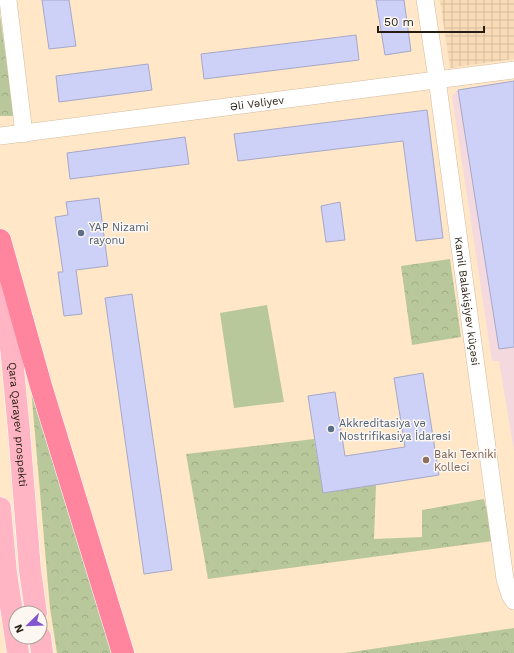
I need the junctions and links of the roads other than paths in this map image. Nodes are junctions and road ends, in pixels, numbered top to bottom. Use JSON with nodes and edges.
{"nodes":[{"id":1,"x":8,"y":0,"type":"edge"},
{"id":2,"x":424,"y":0,"type":"edge"},
{"id":3,"x":514,"y":70,"type":"edge"},
{"id":4,"x":437,"y":80,"type":"junction"},
{"id":5,"x":24,"y":134,"type":"junction"},
{"id":6,"x":0,"y":136,"type":"edge"},
{"id":7,"x":0,"y":237,"type":"edge"},
{"id":8,"x":0,"y":240,"type":"edge"},
{"id":9,"x":0,"y":508,"type":"edge"},
{"id":10,"x":514,"y":601,"type":"edge"},
{"id":11,"x":34,"y":605,"type":"edge"},
{"id":12,"x":18,"y":653,"type":"edge"},
{"id":13,"x":122,"y":653,"type":"edge"}],
"edges":[{"from":1,"to":5,"type":"street"},
{"from":2,"to":4,"type":"street","name":"Kamil Balakişiyev küçəsi"},
{"from":3,"to":4,"type":"street","name":"Əli Vəliyev"},
{"from":4,"to":5,"type":"street","name":"Əli Vəliyev"},
{"from":4,"to":10,"type":"street","name":"Kamil Balakişiyev küçəsi"},
{"from":5,"to":6,"type":"street","name":"Əli Vəliyev"},
{"from":7,"to":8,"type":"main road","name":"Qara Qarayev prospekti"},
{"from":8,"to":11,"type":"main road","name":"Qara Qarayev prospekti"},
{"from":8,"to":13,"type":"highway"},
{"from":9,"to":12,"type":"main road"}]}
